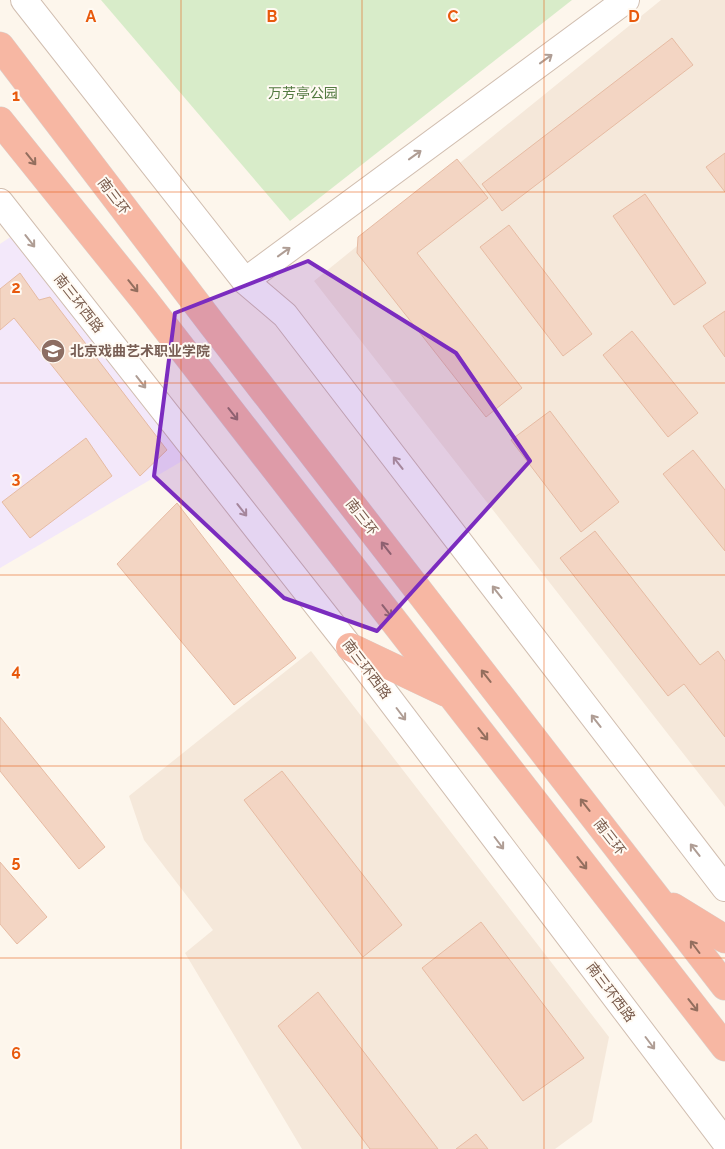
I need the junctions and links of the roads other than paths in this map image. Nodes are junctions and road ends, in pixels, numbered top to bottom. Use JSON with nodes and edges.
{"nodes":[{"id":1,"x":24,"y":0,"type":"edge"},
{"id":2,"x":626,"y":0,"type":"edge"},
{"id":3,"x":0,"y":46,"type":"edge"},
{"id":4,"x":0,"y":121,"type":"edge"},
{"id":5,"x":0,"y":202,"type":"edge"},
{"id":6,"x":245,"y":281,"type":"junction"},
{"id":7,"x":350,"y":647,"type":"junction"},
{"id":8,"x":453,"y":696,"type":"junction"},
{"id":9,"x":725,"y":888,"type":"edge"},
{"id":10,"x":658,"y":898,"type":"junction"},
{"id":11,"x":725,"y":939,"type":"edge"},
{"id":12,"x":725,"y":986,"type":"edge"},
{"id":13,"x":725,"y":1047,"type":"edge"},
{"id":14,"x":725,"y":1142,"type":"edge"}],
"edges":[{"from":1,"to":6,"type":"street"},
{"from":6,"to":2,"type":"street","one_way":true},
{"from":10,"to":3,"type":"highway","name":"南三环","one_way":true},
{"from":4,"to":8,"type":"highway","one_way":true},
{"from":5,"to":7,"type":"street","name":"南三环西路","one_way":true},
{"from":9,"to":6,"type":"street","one_way":true},
{"from":7,"to":8,"type":"highway"},
{"from":7,"to":14,"type":"street","name":"南三环西路","one_way":true},
{"from":8,"to":13,"type":"highway","one_way":true},
{"from":10,"to":11,"type":"highway"},
{"from":12,"to":10,"type":"highway","name":"南三环","one_way":true}]}
